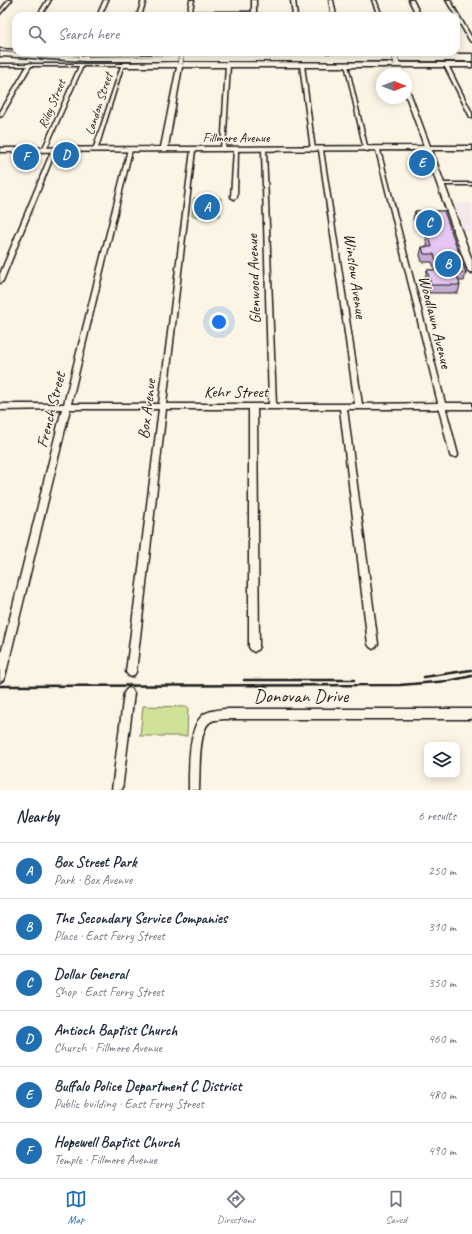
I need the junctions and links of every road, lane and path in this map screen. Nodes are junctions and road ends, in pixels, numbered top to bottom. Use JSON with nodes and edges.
{"nodes":[{"id":1,"x":10,"y":0,"type":"edge"},
{"id":2,"x":49,"y":0,"type":"edge"},
{"id":3,"x":106,"y":0,"type":"edge"},
{"id":4,"x":144,"y":0,"type":"edge"},
{"id":5,"x":192,"y":0,"type":"edge"},
{"id":6,"x":254,"y":0,"type":"edge"},
{"id":7,"x":293,"y":0,"type":"edge"},
{"id":8,"x":330,"y":0,"type":"edge"},
{"id":9,"x":374,"y":0,"type":"edge"},
{"id":10,"x":411,"y":0,"type":"edge"},
{"id":11,"x":448,"y":0,"type":"edge"},
{"id":12,"x":42,"y":12,"type":"edge"},
{"id":13,"x":101,"y":12,"type":"edge"},
{"id":14,"x":140,"y":12,"type":"edge"},
{"id":15,"x":190,"y":12,"type":"edge"},
{"id":16,"x":254,"y":12,"type":"edge"},
{"id":17,"x":294,"y":12,"type":"edge"},
{"id":18,"x":333,"y":12,"type":"edge"},
{"id":19,"x":378,"y":12,"type":"edge"},
{"id":20,"x":417,"y":12,"type":"edge"},
{"id":21,"x":455,"y":12,"type":"edge"},
{"id":22,"x":0,"y":13,"type":"edge"},
{"id":23,"x":460,"y":20,"type":"edge"},
{"id":24,"x":472,"y":41,"type":"edge"},
{"id":25,"x":0,"y":50,"type":"edge"},
{"id":26,"x":12,"y":51,"type":"edge"},
{"id":27,"x":0,"y":54,"type":"edge"},
{"id":28,"x":12,"y":55,"type":"edge"},
{"id":29,"x":23,"y":56,"type":"edge"},
{"id":30,"x":108,"y":56,"type":"edge"},
{"id":31,"x":181,"y":56,"type":"edge"},
{"id":32,"x":394,"y":56,"type":"edge"},
{"id":33,"x":460,"y":56,"type":"edge"},
{"id":34,"x":34,"y":57,"type":"junction"},
{"id":35,"x":472,"y":57,"type":"edge"},
{"id":36,"x":0,"y":58,"type":"edge"},
{"id":37,"x":472,"y":63,"type":"edge"},
{"id":38,"x":30,"y":64,"type":"junction"},
{"id":39,"x":180,"y":64,"type":"junction"},
{"id":40,"x":397,"y":64,"type":"junction"},
{"id":41,"x":0,"y":65,"type":"edge"},
{"id":42,"x":124,"y":65,"type":"junction"},
{"id":43,"x":228,"y":65,"type":"junction"},
{"id":44,"x":302,"y":65,"type":"junction"},
{"id":45,"x":346,"y":65,"type":"junction"},
{"id":46,"x":446,"y":65,"type":"junction"},
{"id":47,"x":81,"y":66,"type":"junction"},
{"id":48,"x":399,"y":68,"type":"edge"},
{"id":49,"x":412,"y":104,"type":"edge"},
{"id":50,"x":0,"y":116,"type":"edge"},
{"id":51,"x":472,"y":118,"type":"edge"},
{"id":52,"x":472,"y":148,"type":"edge"},
{"id":53,"x":428,"y":149,"type":"junction"},
{"id":54,"x":0,"y":150,"type":"edge"},
{"id":55,"x":44,"y":150,"type":"junction"},
{"id":56,"x":54,"y":150,"type":"junction"},
{"id":57,"x":95,"y":150,"type":"junction"},
{"id":58,"x":130,"y":150,"type":"junction"},
{"id":59,"x":164,"y":150,"type":"junction"},
{"id":60,"x":193,"y":150,"type":"junction"},
{"id":61,"x":223,"y":150,"type":"junction"},
{"id":62,"x":236,"y":150,"type":"junction"},
{"id":63,"x":264,"y":150,"type":"junction"},
{"id":64,"x":313,"y":150,"type":"junction"},
{"id":65,"x":321,"y":150,"type":"junction"},
{"id":66,"x":366,"y":150,"type":"junction"},
{"id":67,"x":378,"y":150,"type":"junction"},
{"id":68,"x":441,"y":184,"type":"junction"},
{"id":69,"x":472,"y":184,"type":"edge"},
{"id":70,"x":234,"y":197,"type":"dead end"},
{"id":71,"x":472,"y":271,"type":"edge"},
{"id":72,"x":0,"y":281,"type":"edge"},
{"id":73,"x":253,"y":406,"type":"junction"},
{"id":74,"x":273,"y":406,"type":"junction"},
{"id":75,"x":344,"y":406,"type":"junction"},
{"id":76,"x":359,"y":406,"type":"junction"},
{"id":77,"x":441,"y":406,"type":"junction"},
{"id":78,"x":472,"y":406,"type":"edge"},
{"id":79,"x":0,"y":407,"type":"edge"},
{"id":80,"x":67,"y":407,"type":"junction"},
{"id":81,"x":163,"y":407,"type":"junction"},
{"id":82,"x":454,"y":455,"type":"dead end"},
{"id":83,"x":373,"y":644,"type":"dead end"},
{"id":84,"x":254,"y":647,"type":"dead end"},
{"id":85,"x":131,"y":672,"type":"tunnel mouth"},
{"id":86,"x":0,"y":677,"type":"edge"},
{"id":87,"x":129,"y":693,"type":"tunnel mouth"},
{"id":88,"x":472,"y":714,"type":"edge"},
{"id":89,"x":117,"y":790,"type":"edge"},
{"id":90,"x":194,"y":790,"type":"edge"}],
"edges":[{"from":1,"to":22,"type":"street"},
{"from":2,"to":12,"type":"street"},
{"from":3,"to":13,"type":"street"},
{"from":4,"to":14,"type":"street"},
{"from":5,"to":15,"type":"street"},
{"from":6,"to":16,"type":"street"},
{"from":7,"to":17,"type":"street"},
{"from":8,"to":18,"type":"street"},
{"from":9,"to":19,"type":"street"},
{"from":10,"to":20,"type":"street"},
{"from":11,"to":21,"type":"street"},
{"from":23,"to":24,"type":"street"},
{"from":25,"to":26,"type":"street"},
{"from":27,"to":28,"type":"highway"},
{"from":29,"to":34,"type":"highway"},
{"from":30,"to":34,"type":"highway"},
{"from":31,"to":39,"type":"street","bridge":true},
{"from":32,"to":40,"type":"street","bridge":true},
{"from":33,"to":35,"type":"street"},
{"from":34,"to":35,"type":"highway"},
{"from":36,"to":37,"type":"highway"},
{"from":36,"to":42,"type":"highway"},
{"from":37,"to":46,"type":"street"},
{"from":38,"to":41,"type":"street"},
{"from":38,"to":47,"type":"street"},
{"from":38,"to":50,"type":"street"},
{"from":39,"to":42,"type":"street"},
{"from":39,"to":43,"type":"street"},
{"from":39,"to":59,"type":"street"},
{"from":40,"to":45,"type":"street"},
{"from":40,"to":46,"type":"street"},
{"from":40,"to":48,"type":"street"},
{"from":42,"to":47,"type":"street"},
{"from":42,"to":57,"type":"street","name":"Landon Street"},
{"from":43,"to":44,"type":"street"},
{"from":43,"to":61,"type":"street"},
{"from":44,"to":45,"type":"street"},
{"from":44,"to":64,"type":"street"},
{"from":45,"to":66,"type":"street"},
{"from":46,"to":51,"type":"street"},
{"from":47,"to":55,"type":"street","name":"Riley Street"},
{"from":49,"to":53,"type":"street"},
{"from":52,"to":53,"type":"street","name":"Fillmore Avenue"},
{"from":53,"to":67,"type":"street","name":"Fillmore Avenue"},
{"from":53,"to":68,"type":"street"},
{"from":54,"to":55,"type":"street","name":"Fillmore Avenue"},
{"from":55,"to":56,"type":"street","name":"Fillmore Avenue"},
{"from":56,"to":57,"type":"street","name":"Fillmore Avenue"},
{"from":56,"to":72,"type":"street"},
{"from":57,"to":58,"type":"street","name":"Fillmore Avenue"},
{"from":58,"to":59,"type":"street","name":"Fillmore Avenue"},
{"from":58,"to":80,"type":"street","name":"French Street"},
{"from":59,"to":60,"type":"street","name":"Fillmore Avenue"},
{"from":60,"to":61,"type":"street","name":"Fillmore Avenue"},
{"from":60,"to":81,"type":"street","name":"Box Avenue"},
{"from":61,"to":62,"type":"street","name":"Fillmore Avenue"},
{"from":62,"to":63,"type":"street","name":"Fillmore Avenue"},
{"from":62,"to":70,"type":"street"},
{"from":63,"to":64,"type":"street","name":"Fillmore Avenue"},
{"from":63,"to":74,"type":"street","name":"Glenwood Avenue"},
{"from":64,"to":65,"type":"street","name":"Fillmore Avenue"},
{"from":65,"to":66,"type":"street","name":"Fillmore Avenue"},
{"from":65,"to":76,"type":"street","name":"Winslow Avenue"},
{"from":66,"to":67,"type":"street","name":"Fillmore Avenue"},
{"from":67,"to":77,"type":"street","name":"Woodlawn Avenue"},
{"from":68,"to":69,"type":"street"},
{"from":68,"to":71,"type":"street"},
{"from":73,"to":74,"type":"street","name":"Kehr Street"},
{"from":73,"to":81,"type":"street","name":"Kehr Street"},
{"from":73,"to":84,"type":"street"},
{"from":74,"to":75,"type":"street","name":"Kehr Street"},
{"from":75,"to":76,"type":"street","name":"Kehr Street"},
{"from":75,"to":83,"type":"street"},
{"from":76,"to":77,"type":"street","name":"Kehr Street"},
{"from":77,"to":78,"type":"street","name":"Kehr Street"},
{"from":77,"to":82,"type":"street","name":"Woodlawn Avenue"},
{"from":79,"to":80,"type":"street","name":"Kehr Street"},
{"from":80,"to":81,"type":"street","name":"Kehr Street"},
{"from":80,"to":86,"type":"street","name":"French Street"},
{"from":81,"to":85,"type":"street","name":"Box Avenue"},
{"from":87,"to":89,"type":"street"},
{"from":88,"to":90,"type":"street","name":"Donovan Drive"}]}
